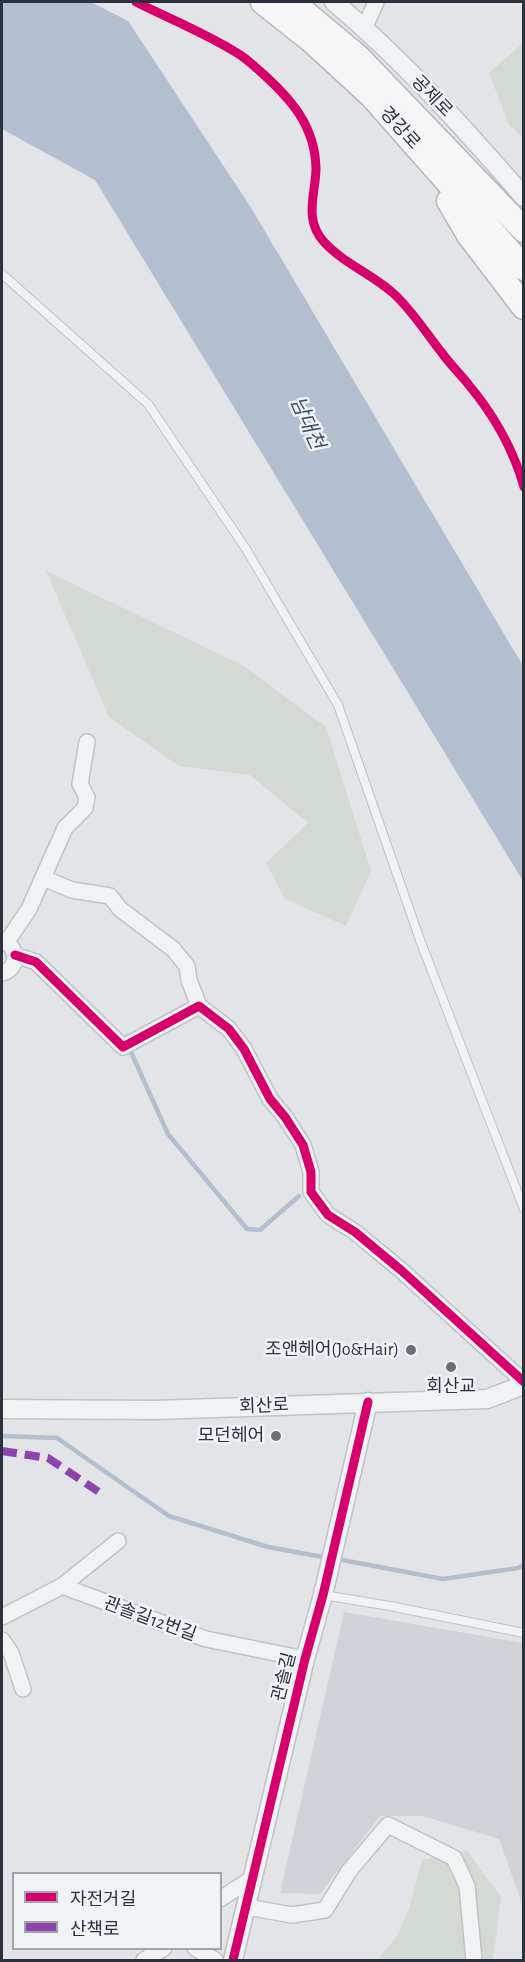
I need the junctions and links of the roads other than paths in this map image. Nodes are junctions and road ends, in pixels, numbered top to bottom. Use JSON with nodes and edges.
{"nodes":[{"id":1,"x":292,"y":2,"type":"edge"},
{"id":2,"x":334,"y":2,"type":"edge"},
{"id":3,"x":375,"y":2,"type":"edge"},
{"id":4,"x":262,"y":3,"type":"edge"},
{"id":5,"x":364,"y":27,"type":"junction"},
{"id":6,"x":416,"y":145,"type":"junction"},
{"id":7,"x":524,"y":197,"type":"edge"},
{"id":8,"x":524,"y":230,"type":"edge"},
{"id":9,"x":524,"y":268,"type":"edge"},
{"id":10,"x":2,"y":274,"type":"edge"},
{"id":11,"x":524,"y":307,"type":"edge"},
{"id":12,"x":87,"y":742,"type":"dead end"},
{"id":13,"x":43,"y":878,"type":"junction"},
{"id":14,"x":7,"y":947,"type":"edge"},
{"id":15,"x":2,"y":973,"type":"edge"},
{"id":16,"x":199,"y":1006,"type":"junction"},
{"id":17,"x":524,"y":1209,"type":"edge"},
{"id":18,"x":524,"y":1383,"type":"edge"},
{"id":19,"x":368,"y":1402,"type":"junction"},
{"id":20,"x":2,"y":1409,"type":"edge"},
{"id":21,"x":118,"y":1541,"type":"dead end"},
{"id":22,"x":62,"y":1586,"type":"junction"},
{"id":23,"x":323,"y":1595,"type":"junction"},
{"id":24,"x":2,"y":1617,"type":"edge"},
{"id":25,"x":524,"y":1634,"type":"edge"},
{"id":26,"x":2,"y":1640,"type":"edge"},
{"id":27,"x":305,"y":1659,"type":"junction"},
{"id":28,"x":23,"y":1689,"type":"dead end"},
{"id":29,"x":253,"y":1878,"type":"junction"},
{"id":30,"x":222,"y":1898,"type":"edge"},
{"id":31,"x":247,"y":1907,"type":"junction"},
{"id":32,"x":161,"y":1950,"type":"edge"},
{"id":33,"x":198,"y":1950,"type":"edge"},
{"id":34,"x":144,"y":1960,"type":"edge"},
{"id":35,"x":215,"y":1960,"type":"edge"},
{"id":36,"x":233,"y":1960,"type":"edge"},
{"id":37,"x":474,"y":1960,"type":"edge"}],
"edges":[{"from":1,"to":8,"type":"highway","name":"경강로"},
{"from":2,"to":5,"type":"street","name":"공제로"},
{"from":3,"to":5,"type":"street"},
{"from":4,"to":6,"type":"highway","name":"경강로"},
{"from":5,"to":7,"type":"street","name":"공제로"},
{"from":6,"to":9,"type":"highway","name":"경강로"},
{"from":6,"to":11,"type":"highway"},
{"from":10,"to":17,"type":"lane"},
{"from":12,"to":13,"type":"street"},
{"from":13,"to":14,"type":"street"},
{"from":13,"to":16,"type":"street"},
{"from":14,"to":15,"type":"street"},
{"from":14,"to":16,"type":"street"},
{"from":16,"to":18,"type":"street"},
{"from":18,"to":19,"type":"street","name":"회산로"},
{"from":19,"to":20,"type":"street","name":"회산로"},
{"from":19,"to":23,"type":"street","name":"관솔길"},
{"from":21,"to":22,"type":"street"},
{"from":22,"to":24,"type":"street"},
{"from":22,"to":27,"type":"street","name":"관솔길12번길"},
{"from":23,"to":25,"type":"lane"},
{"from":23,"to":27,"type":"street","name":"관솔길"},
{"from":26,"to":28,"type":"street"},
{"from":27,"to":29,"type":"street","name":"관솔길"},
{"from":29,"to":30,"type":"street"},
{"from":29,"to":31,"type":"street","name":"관솔길"},
{"from":31,"to":36,"type":"street","name":"관솔길"},
{"from":31,"to":37,"type":"street"},
{"from":32,"to":34,"type":"street"},
{"from":33,"to":35,"type":"street"}]}
